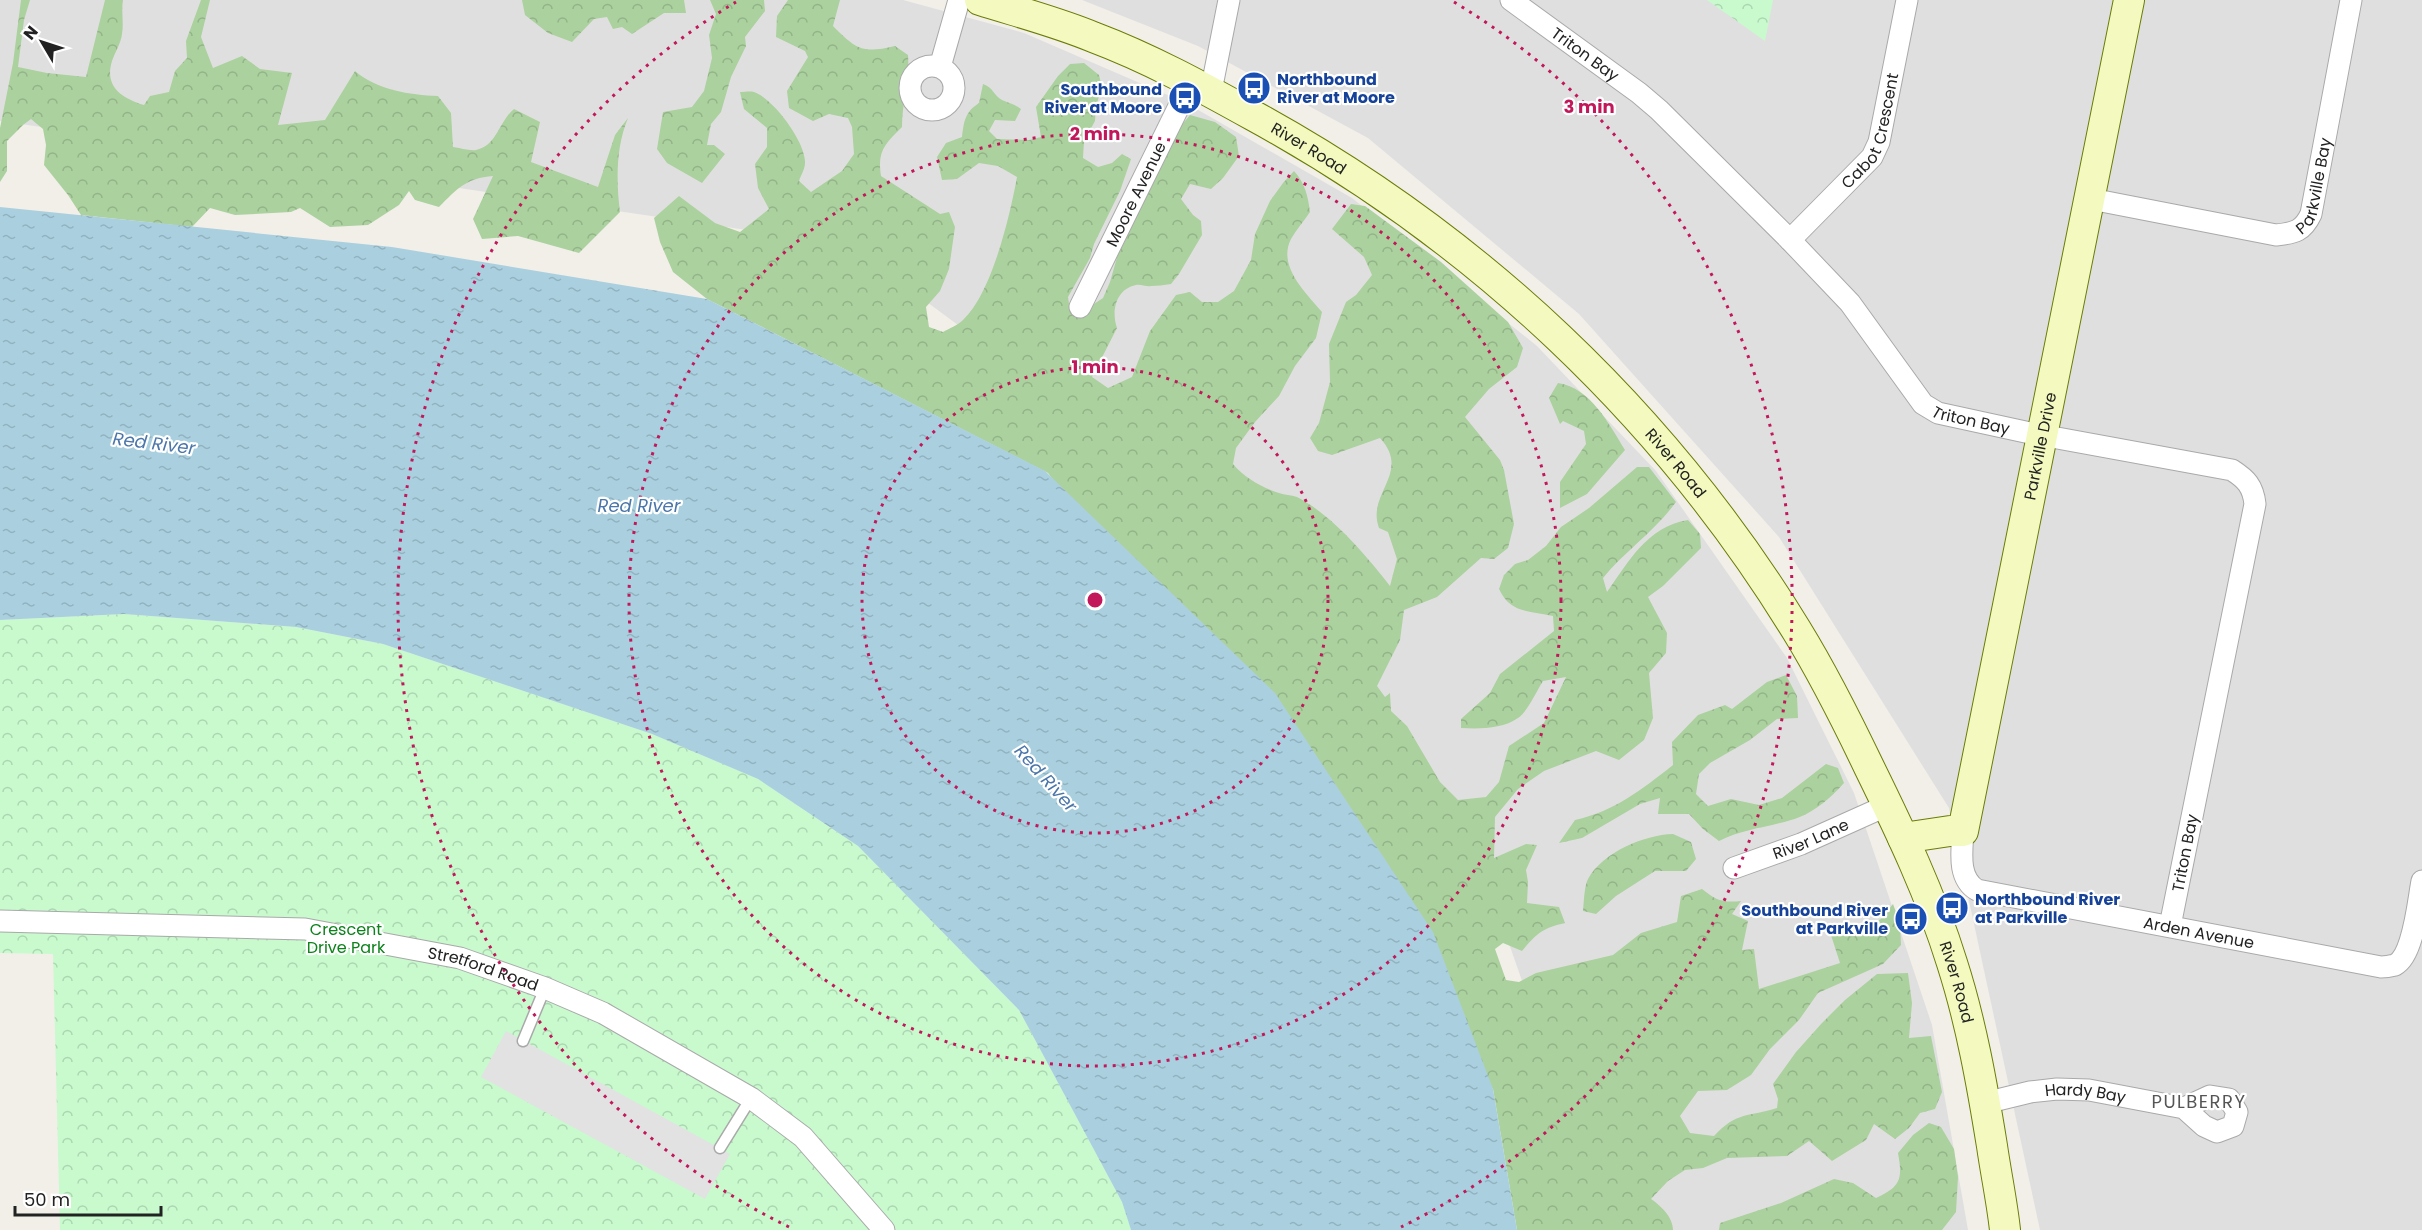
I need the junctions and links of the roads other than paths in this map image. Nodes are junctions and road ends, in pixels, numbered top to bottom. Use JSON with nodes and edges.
{"nodes":[{"id":1,"x":959,"y":0,"type":"edge"},
{"id":2,"x":980,"y":0,"type":"edge"},
{"id":3,"x":1229,"y":0,"type":"edge"},
{"id":4,"x":1511,"y":0,"type":"edge"},
{"id":5,"x":1907,"y":0,"type":"edge"},
{"id":6,"x":2129,"y":0,"type":"edge"},
{"id":7,"x":2351,"y":0,"type":"edge"},
{"id":8,"x":940,"y":67,"type":"dead end"},
{"id":9,"x":1201,"y":86,"type":"junction"},
{"id":10,"x":2091,"y":199,"type":"junction"},
{"id":11,"x":1790,"y":240,"type":"junction"},
{"id":12,"x":1080,"y":307,"type":"dead end"},
{"id":13,"x":2041,"y":436,"type":"junction"},
{"id":14,"x":1888,"y":805,"type":"junction"},
{"id":15,"x":1963,"y":831,"type":"junction"},
{"id":16,"x":1903,"y":838,"type":"junction"},
{"id":17,"x":1734,"y":868,"type":"dead end"},
{"id":18,"x":2422,"y":881,"type":"edge"},
{"id":19,"x":0,"y":921,"type":"edge"},
{"id":20,"x":2170,"y":926,"type":"junction"},
{"id":21,"x":545,"y":988,"type":"junction"},
{"id":22,"x":524,"y":1041,"type":"dead end"},
{"id":23,"x":751,"y":1098,"type":"junction"},
{"id":24,"x":1985,"y":1103,"type":"junction"},
{"id":25,"x":2184,"y":1108,"type":"dead end"},
{"id":26,"x":720,"y":1148,"type":"dead end"},
{"id":27,"x":884,"y":1230,"type":"edge"},
{"id":28,"x":2005,"y":1230,"type":"edge"}],
"edges":[{"from":1,"to":8,"type":"street"},
{"from":2,"to":9,"type":"street","name":"River Road"},
{"from":3,"to":9,"type":"street","name":"Moore Avenue"},
{"from":4,"to":11,"type":"street","name":"Triton Bay"},
{"from":5,"to":11,"type":"street","name":"Cabot Crescent"},
{"from":6,"to":10,"type":"street","name":"Parkville Drive"},
{"from":7,"to":10,"type":"street","name":"Parkville Bay"},
{"from":9,"to":12,"type":"street","name":"Moore Avenue"},
{"from":9,"to":14,"type":"street","name":"River Road"},
{"from":10,"to":13,"type":"street","name":"Parkville Drive"},
{"from":11,"to":13,"type":"street","name":"Triton Bay"},
{"from":13,"to":15,"type":"street","name":"Parkville Drive"},
{"from":13,"to":20,"type":"street","name":"Triton Bay"},
{"from":14,"to":16,"type":"street","name":"River Road"},
{"from":14,"to":17,"type":"street","name":"River Lane"},
{"from":15,"to":16,"type":"street"},
{"from":15,"to":20,"type":"street","name":"Arden Avenue"},
{"from":16,"to":24,"type":"street","name":"River Road"},
{"from":18,"to":20,"type":"street","name":"Arden Avenue"},
{"from":19,"to":21,"type":"street","name":"Stretford Road"},
{"from":21,"to":22,"type":"lane"},
{"from":21,"to":23,"type":"street","name":"Stretford Road"},
{"from":23,"to":26,"type":"lane"},
{"from":23,"to":27,"type":"street","name":"Stretford Road"},
{"from":24,"to":25,"type":"street","name":"Hardy Bay"},
{"from":24,"to":28,"type":"street","name":"River Road"}]}
